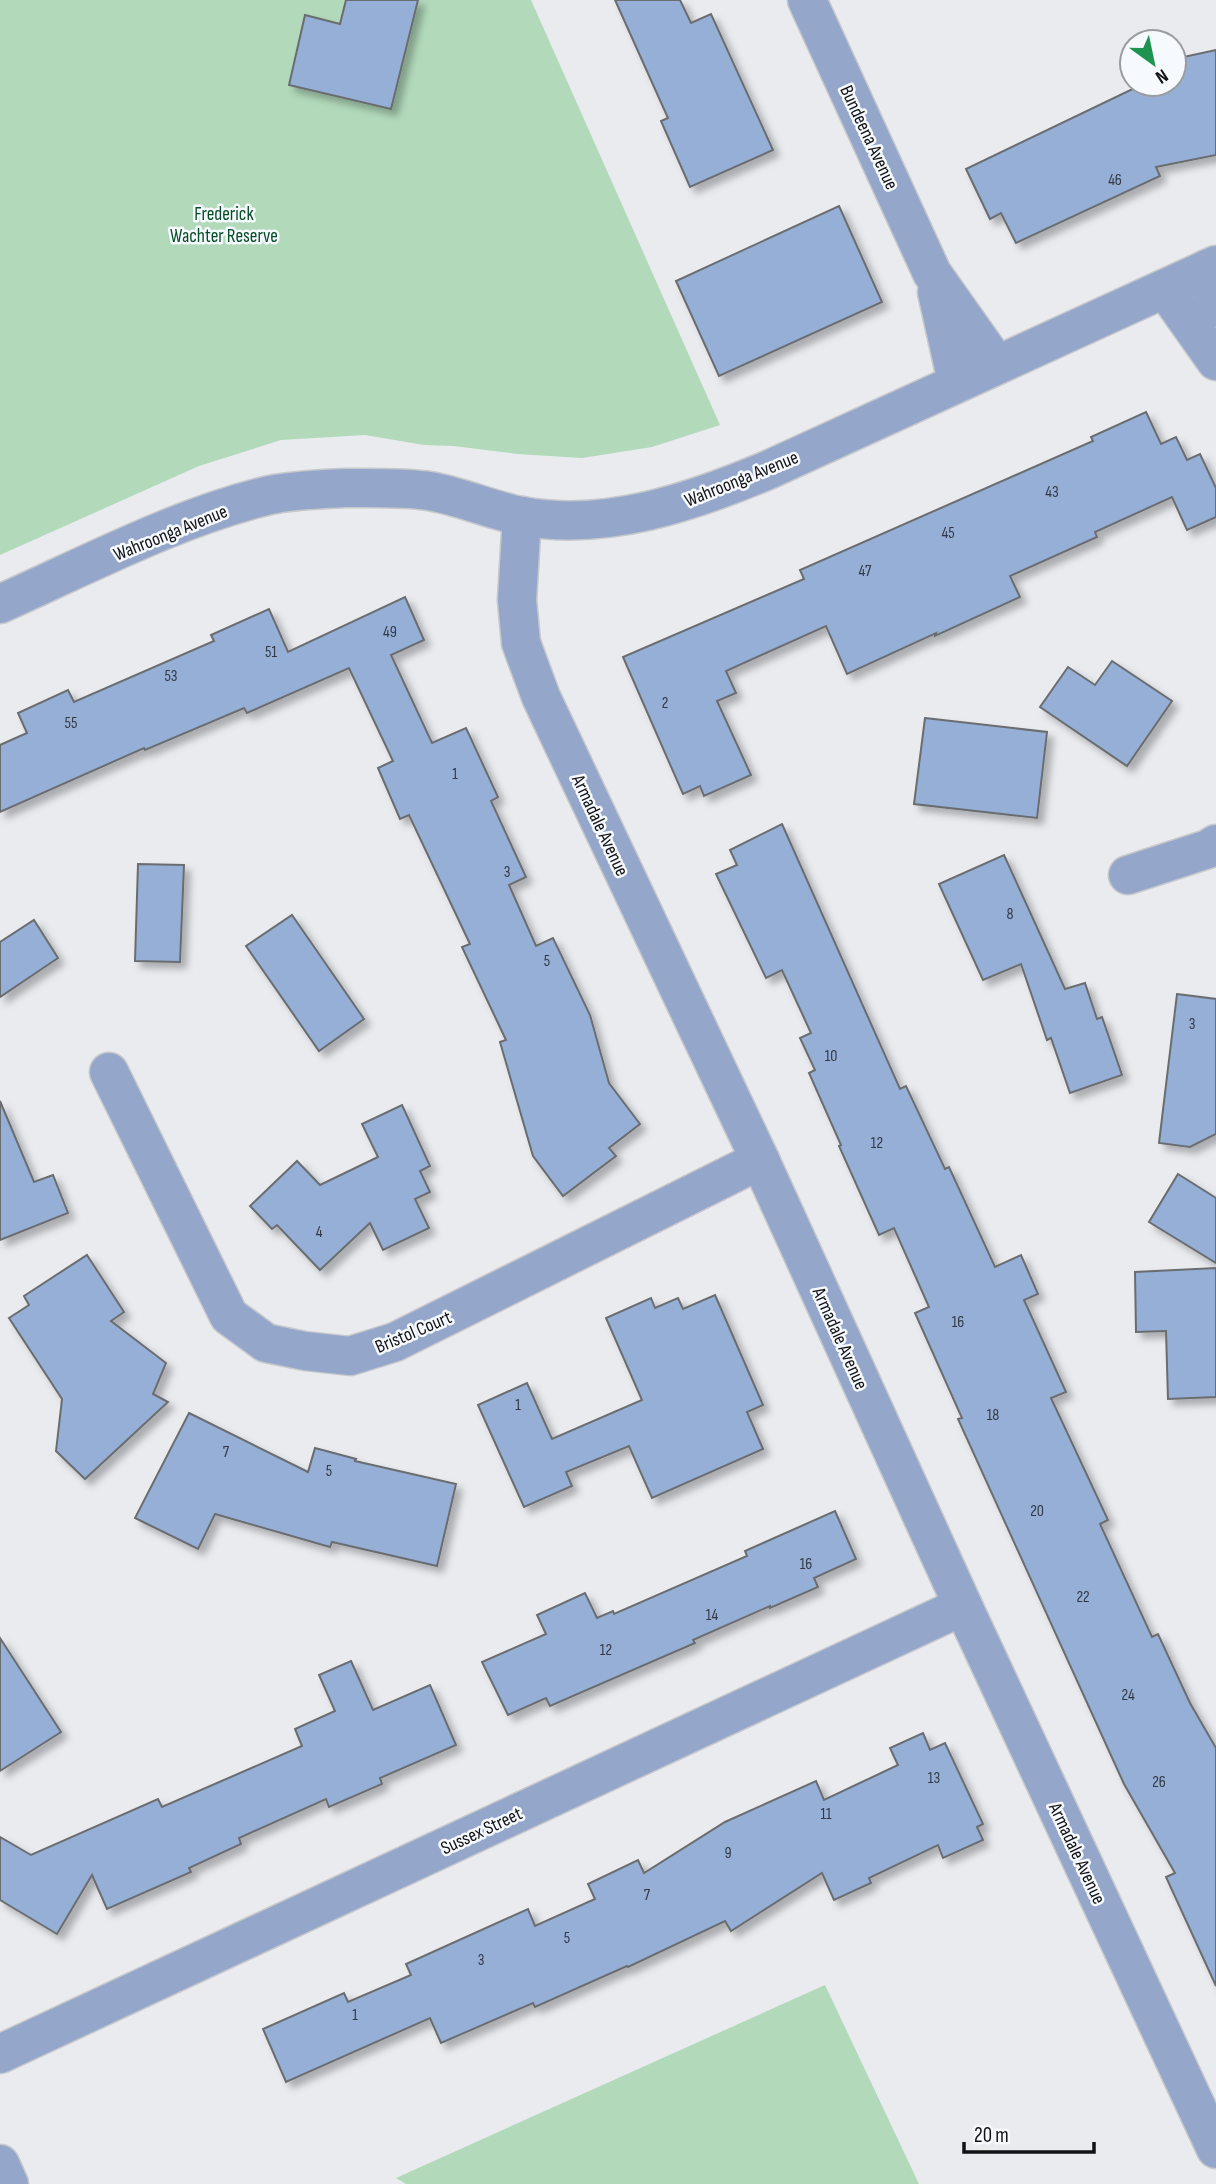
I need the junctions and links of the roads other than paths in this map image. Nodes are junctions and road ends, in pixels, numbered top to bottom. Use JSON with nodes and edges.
{"nodes":[{"id":1,"x":807,"y":0,"type":"edge"},
{"id":2,"x":1212,"y":267,"type":"edge"},
{"id":3,"x":932,"y":273,"type":"junction"},
{"id":4,"x":1166,"y":289,"type":"junction"},
{"id":5,"x":1216,"y":307,"type":"edge"},
{"id":6,"x":1216,"y":361,"type":"edge"},
{"id":7,"x":997,"y":365,"type":"junction"},
{"id":8,"x":957,"y":382,"type":"junction"},
{"id":9,"x":522,"y":516,"type":"junction"},
{"id":10,"x":0,"y":604,"type":"edge"},
{"id":11,"x":1216,"y":844,"type":"edge"},
{"id":12,"x":1128,"y":875,"type":"dead end"},
{"id":13,"x":108,"y":1072,"type":"dead end"},
{"id":14,"x":760,"y":1160,"type":"junction"},
{"id":15,"x":963,"y":1605,"type":"junction"},
{"id":16,"x":0,"y":2054,"type":"edge"},
{"id":17,"x":1216,"y":2149,"type":"edge"},
{"id":18,"x":0,"y":2164,"type":"edge"},
{"id":19,"x":9,"y":2184,"type":"edge"}],
"edges":[{"from":1,"to":3,"type":"street","name":"Bundeena Avenue"},
{"from":2,"to":4,"type":"street","name":"Wahroonga Avenue"},
{"from":2,"to":5,"type":"street"},
{"from":3,"to":7,"type":"street","name":"Bundeena Avenue"},
{"from":3,"to":8,"type":"street","name":"Bundeena Avenue"},
{"from":4,"to":6,"type":"street"},
{"from":4,"to":7,"type":"street","name":"Wahroonga Avenue"},
{"from":7,"to":8,"type":"street","name":"Wahroonga Avenue"},
{"from":8,"to":9,"type":"street","name":"Wahroonga Avenue"},
{"from":9,"to":10,"type":"street","name":"Wahroonga Avenue"},
{"from":9,"to":14,"type":"street","name":"Armadale Avenue"},
{"from":11,"to":12,"type":"street"},
{"from":13,"to":14,"type":"street","name":"Bristol Court"},
{"from":14,"to":15,"type":"street","name":"Armadale Avenue"},
{"from":15,"to":16,"type":"street","name":"Sussex Street"},
{"from":15,"to":17,"type":"street","name":"Armadale Avenue"},
{"from":18,"to":19,"type":"street"}]}
